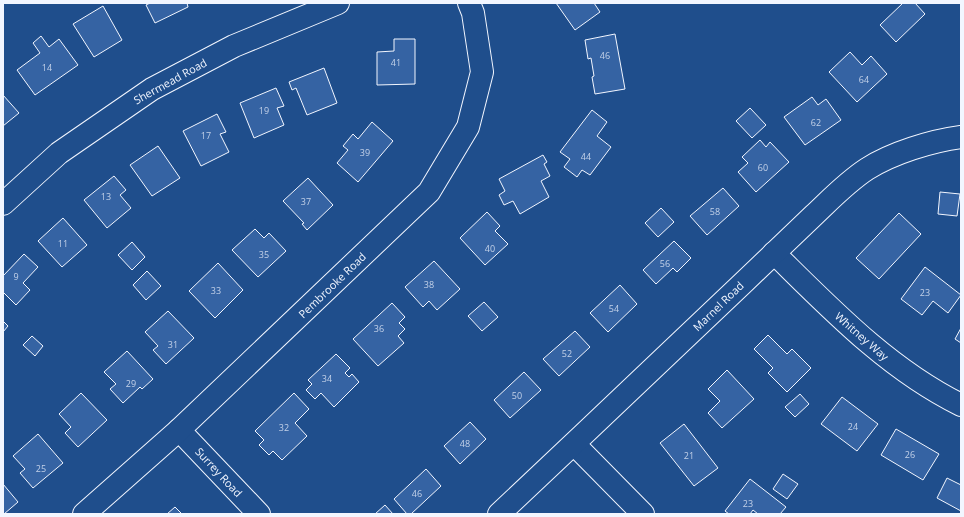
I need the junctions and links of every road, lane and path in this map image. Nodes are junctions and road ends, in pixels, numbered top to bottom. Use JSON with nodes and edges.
{"nodes":[{"id":1,"x":338,"y":3,"type":"edge"},
{"id":2,"x":469,"y":3,"type":"edge"},
{"id":3,"x":961,"y":137,"type":"edge"},
{"id":4,"x":3,"y":204,"type":"edge"},
{"id":5,"x":774,"y":253,"type":"junction"},
{"id":6,"x":961,"y":405,"type":"edge"},
{"id":7,"x":179,"y":430,"type":"junction"},
{"id":8,"x":574,"y":444,"type":"junction"},
{"id":9,"x":84,"y":514,"type":"edge"},
{"id":10,"x":259,"y":514,"type":"edge"},
{"id":11,"x":499,"y":514,"type":"edge"},
{"id":12,"x":642,"y":514,"type":"edge"}],
"edges":[{"from":1,"to":4,"type":"street","name":"Shermead Road"},
{"from":2,"to":7,"type":"street","name":"Pembrooke Road"},
{"from":3,"to":5,"type":"street","name":"Marnel Road"},
{"from":5,"to":6,"type":"street","name":"Whitney Way"},
{"from":5,"to":8,"type":"street","name":"Marnel Road"},
{"from":7,"to":9,"type":"street","name":"Pembrooke Road"},
{"from":7,"to":10,"type":"street","name":"Surrey Road"},
{"from":8,"to":11,"type":"street","name":"Marnel Road"},
{"from":8,"to":12,"type":"street"}]}
